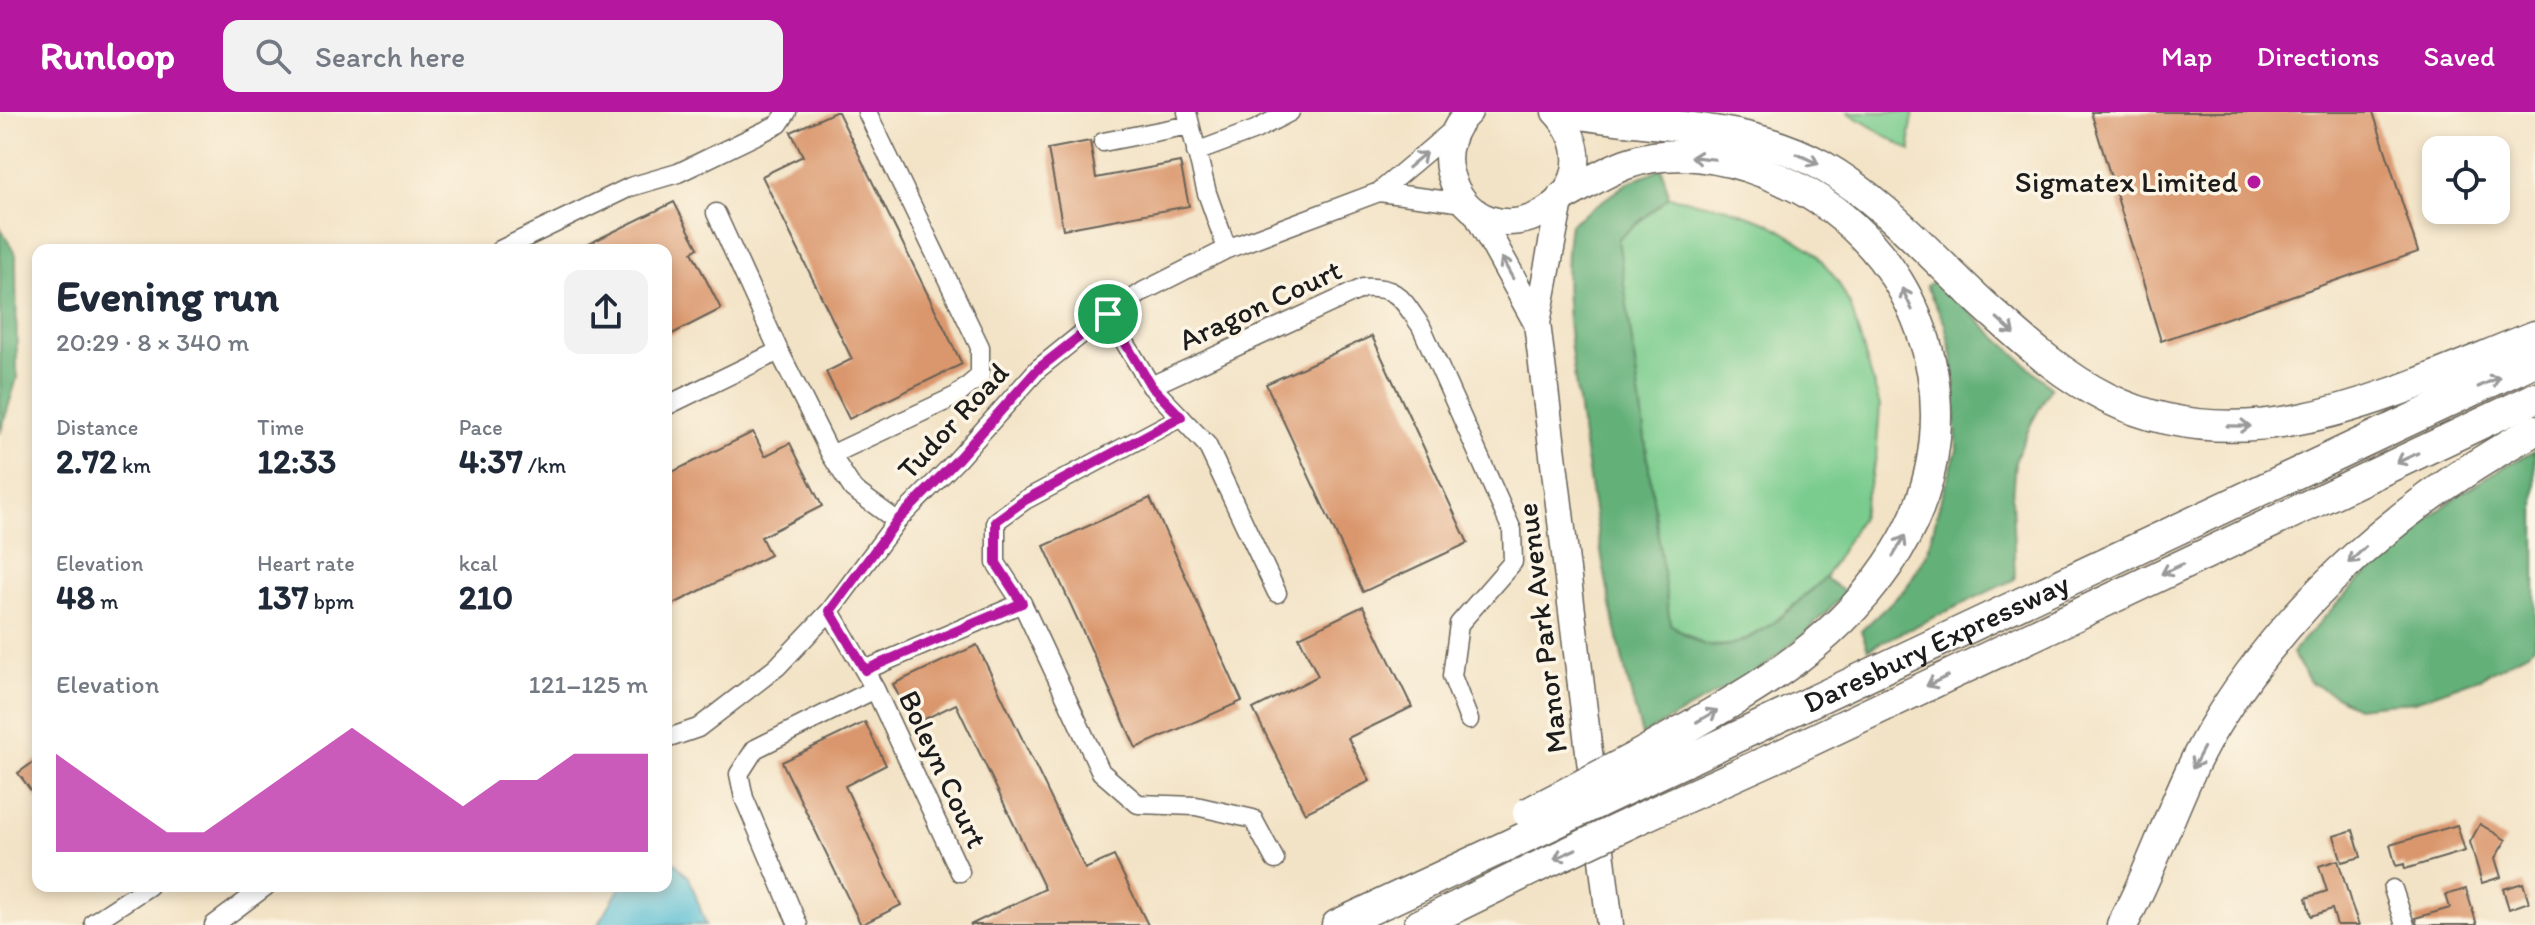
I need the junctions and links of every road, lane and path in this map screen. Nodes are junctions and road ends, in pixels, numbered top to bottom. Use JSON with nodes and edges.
{"nodes":[{"id":1,"x":787,"y":112,"type":"edge"},
{"id":2,"x":867,"y":112,"type":"edge"},
{"id":3,"x":1290,"y":112,"type":"edge"},
{"id":4,"x":1555,"y":112,"type":"edge"},
{"id":5,"x":1568,"y":112,"type":"edge"},
{"id":6,"x":1463,"y":117,"type":"edge"},
{"id":7,"x":1188,"y":119,"type":"edge"},
{"id":8,"x":1103,"y":142,"type":"dead end"},
{"id":9,"x":1196,"y":152,"type":"junction"},
{"id":10,"x":1379,"y":192,"type":"junction"},
{"id":11,"x":1562,"y":199,"type":"junction"},
{"id":12,"x":1471,"y":208,"type":"junction"},
{"id":13,"x":716,"y":213,"type":"dead end"},
{"id":14,"x":512,"y":244,"type":"edge"},
{"id":15,"x":1227,"y":249,"type":"junction"},
{"id":16,"x":1108,"y":314,"type":"junction"},
{"id":17,"x":1537,"y":323,"type":"junction"},
{"id":18,"x":2535,"y":336,"type":"edge"},
{"id":19,"x":779,"y":351,"type":"junction"},
{"id":20,"x":2535,"y":361,"type":"edge"},
{"id":21,"x":1151,"y":386,"type":"junction"},
{"id":22,"x":2535,"y":398,"type":"edge"},
{"id":23,"x":672,"y":403,"type":"edge"},
{"id":24,"x":1181,"y":417,"type":"junction"},
{"id":25,"x":2535,"y":430,"type":"edge"},
{"id":26,"x":831,"y":455,"type":"junction"},
{"id":27,"x":897,"y":521,"type":"junction"},
{"id":28,"x":1277,"y":593,"type":"dead end"},
{"id":29,"x":1022,"y":603,"type":"junction"},
{"id":30,"x":830,"y":611,"type":"junction"},
{"id":31,"x":865,"y":670,"type":"junction"},
{"id":32,"x":875,"y":689,"type":"junction"},
{"id":33,"x":1469,"y":720,"type":"dead end"},
{"id":34,"x":672,"y":737,"type":"edge"},
{"id":35,"x":1641,"y":768,"type":"junction"},
{"id":36,"x":1275,"y":860,"type":"dead end"},
{"id":37,"x":960,"y":872,"type":"dead end"},
{"id":38,"x":2393,"y":889,"type":"dead end"},
{"id":39,"x":140,"y":892,"type":"edge"},
{"id":40,"x":258,"y":892,"type":"edge"},
{"id":41,"x":95,"y":925,"type":"edge"},
{"id":42,"x":214,"y":925,"type":"edge"},
{"id":43,"x":798,"y":925,"type":"edge"},
{"id":44,"x":1337,"y":925,"type":"edge"},
{"id":45,"x":1419,"y":925,"type":"edge"},
{"id":46,"x":1610,"y":925,"type":"edge"},
{"id":47,"x":2122,"y":925,"type":"edge"},
{"id":48,"x":2405,"y":925,"type":"edge"}],
"edges":[{"from":1,"to":14,"type":"street"},
{"from":2,"to":26,"type":"street"},
{"from":3,"to":9,"type":"street"},
{"from":4,"to":11,"type":"street","name":"Manor Park Avenue"},
{"from":5,"to":18,"type":"main road","one_way":true},
{"from":10,"to":6,"type":"street","name":"Tudor Road","one_way":true},
{"from":6,"to":12,"type":"street","name":"Manor Park Avenue"},
{"from":7,"to":8,"type":"street"},
{"from":7,"to":9,"type":"street"},
{"from":9,"to":15,"type":"street"},
{"from":10,"to":12,"type":"street","name":"Tudor Road"},
{"from":10,"to":15,"type":"street","name":"Tudor Road"},
{"from":11,"to":12,"type":"street"},
{"from":11,"to":17,"type":"street","name":"Manor Park Avenue"},
{"from":35,"to":11,"type":"main road","one_way":true},
{"from":17,"to":12,"type":"street","name":"Manor Park Avenue","one_way":true},
{"from":13,"to":19,"type":"street"},
{"from":15,"to":16,"type":"street","name":"Tudor Road"},
{"from":16,"to":21,"type":"street"},
{"from":16,"to":27,"type":"street","name":"Tudor Road"},
{"from":17,"to":46,"type":"street","name":"Manor Park Avenue"},
{"from":19,"to":23,"type":"street"},
{"from":19,"to":26,"type":"street"},
{"from":35,"to":20,"type":"main road","name":"Daresbury Expressway","one_way":true},
{"from":21,"to":24,"type":"street"},
{"from":21,"to":33,"type":"street","name":"Aragon Court"},
{"from":22,"to":45,"type":"main road","name":"Daresbury Expressway","one_way":true,"bridge":true},
{"from":24,"to":28,"type":"street"},
{"from":24,"to":29,"type":"street"},
{"from":25,"to":47,"type":"main road","one_way":true},
{"from":26,"to":27,"type":"street"},
{"from":27,"to":30,"type":"street","name":"Tudor Road"},
{"from":29,"to":31,"type":"street","name":"Boleyn Court"},
{"from":29,"to":36,"type":"street"},
{"from":30,"to":31,"type":"street","name":"Boleyn Court"},
{"from":30,"to":34,"type":"street","name":"Tudor Road"},
{"from":31,"to":32,"type":"street","name":"Boleyn Court"},
{"from":32,"to":37,"type":"street","name":"Boleyn Court"},
{"from":32,"to":43,"type":"street","name":"Boleyn Court"},
{"from":35,"to":44,"type":"main road","bridge":true},
{"from":38,"to":48,"type":"street"},
{"from":39,"to":41,"type":"street"},
{"from":40,"to":42,"type":"street"}]}
